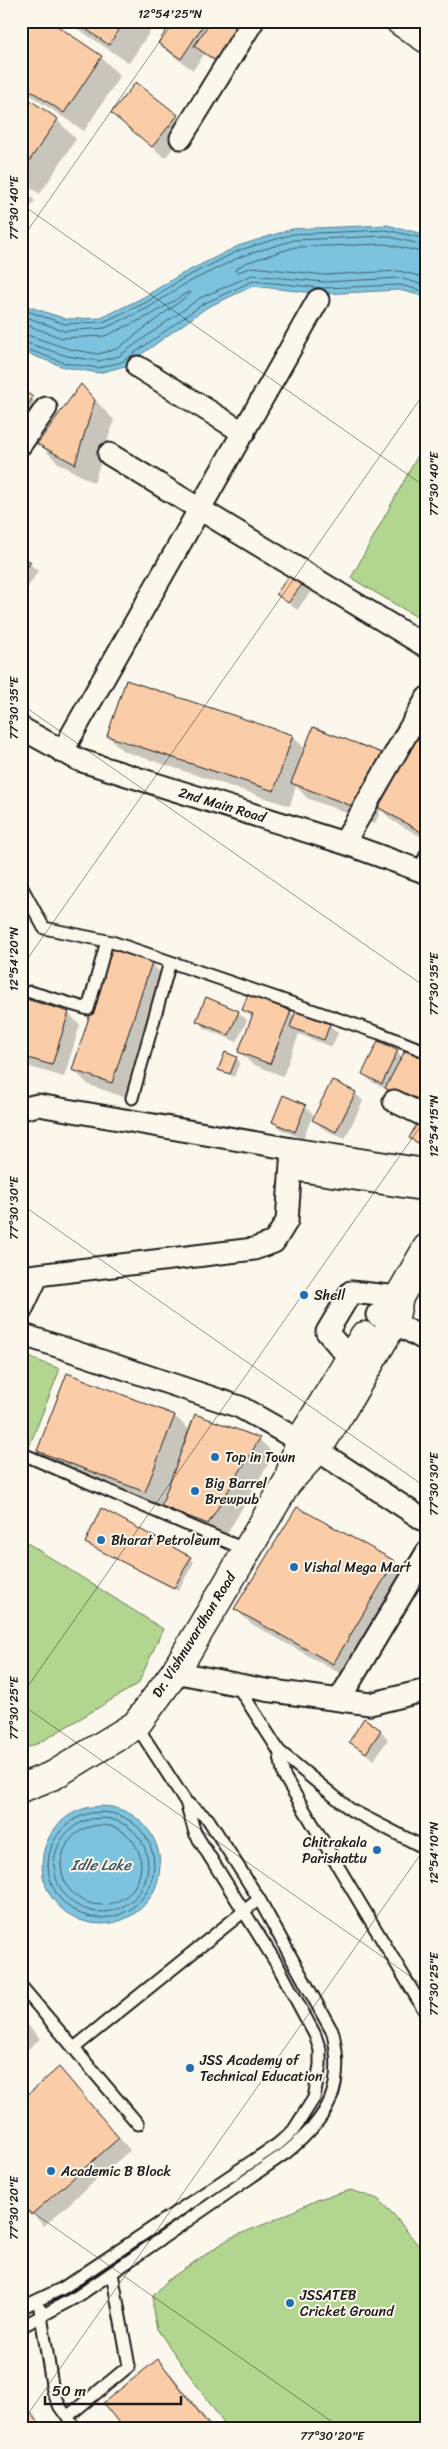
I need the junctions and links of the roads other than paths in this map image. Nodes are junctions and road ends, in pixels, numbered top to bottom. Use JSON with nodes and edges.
{"nodes":[{"id":1,"x":254,"y":21,"type":"edge"},
{"id":2,"x":181,"y":138,"type":"dead end"},
{"id":3,"x":318,"y":300,"type":"dead end"},
{"id":4,"x":138,"y":367,"type":"dead end"},
{"id":5,"x":46,"y":408,"type":"dead end"},
{"id":6,"x":244,"y":433,"type":"junction"},
{"id":7,"x":21,"y":444,"type":"edge"},
{"id":8,"x":109,"y":454,"type":"dead end"},
{"id":9,"x":201,"y":510,"type":"junction"},
{"id":10,"x":427,"y":647,"type":"edge"},
{"id":11,"x":427,"y":698,"type":"edge"},
{"id":12,"x":21,"y":728,"type":"edge"},
{"id":13,"x":62,"y":752,"type":"junction"},
{"id":14,"x":344,"y":842,"type":"junction"},
{"id":15,"x":424,"y":866,"type":"edge"},
{"id":16,"x":21,"y":886,"type":"edge"},
{"id":17,"x":107,"y":941,"type":"junction"},
{"id":18,"x":170,"y":962,"type":"junction"},
{"id":19,"x":30,"y":992,"type":"dead end"},
{"id":20,"x":427,"y":1052,"type":"edge"},
{"id":21,"x":132,"y":1098,"type":"dead end"},
{"id":22,"x":394,"y":1101,"type":"dead end"},
{"id":23,"x":21,"y":1109,"type":"edge"},
{"id":24,"x":427,"y":1118,"type":"edge"},
{"id":25,"x":292,"y":1159,"type":"junction"},
{"id":26,"x":427,"y":1170,"type":"edge"},
{"id":27,"x":427,"y":1190,"type":"edge"},
{"id":28,"x":427,"y":1248,"type":"edge"},
{"id":29,"x":29,"y":1277,"type":"edge"},
{"id":30,"x":21,"y":1310,"type":"edge"},
{"id":31,"x":390,"y":1311,"type":"junction"},
{"id":32,"x":21,"y":1334,"type":"edge"},
{"id":33,"x":427,"y":1341,"type":"edge"},
{"id":34,"x":309,"y":1446,"type":"junction"},
{"id":35,"x":25,"y":1455,"type":"dead end"},
{"id":36,"x":427,"y":1522,"type":"edge"},
{"id":37,"x":246,"y":1550,"type":"junction"},
{"id":38,"x":427,"y":1552,"type":"edge"},
{"id":39,"x":175,"y":1672,"type":"junction"},
{"id":40,"x":236,"y":1685,"type":"junction"},
{"id":41,"x":427,"y":1690,"type":"edge"},
{"id":42,"x":339,"y":1700,"type":"junction"},
{"id":43,"x":136,"y":1725,"type":"junction"},
{"id":44,"x":279,"y":1751,"type":"junction"},
{"id":45,"x":21,"y":1788,"type":"edge"},
{"id":46,"x":186,"y":1802,"type":"junction"},
{"id":47,"x":427,"y":1849,"type":"edge"},
{"id":48,"x":259,"y":1899,"type":"junction"},
{"id":49,"x":245,"y":1912,"type":"junction"},
{"id":50,"x":21,"y":1986,"type":"edge"},
{"id":51,"x":427,"y":2015,"type":"edge"},
{"id":52,"x":74,"y":2048,"type":"junction"},
{"id":53,"x":314,"y":2098,"type":"junction"},
{"id":54,"x":329,"y":2103,"type":"junction"},
{"id":55,"x":138,"y":2124,"type":"dead end"},
{"id":56,"x":112,"y":2273,"type":"junction"},
{"id":57,"x":38,"y":2300,"type":"junction"},
{"id":58,"x":21,"y":2308,"type":"edge"},
{"id":59,"x":41,"y":2316,"type":"junction"},
{"id":60,"x":21,"y":2327,"type":"edge"},
{"id":61,"x":67,"y":2417,"type":"junction"},
{"id":62,"x":75,"y":2428,"type":"edge"}],
"edges":[{"from":1,"to":2,"type":"street"},
{"from":3,"to":6,"type":"street"},
{"from":4,"to":6,"type":"street"},
{"from":5,"to":7,"type":"street"},
{"from":6,"to":9,"type":"street"},
{"from":8,"to":9,"type":"street"},
{"from":9,"to":10,"type":"street"},
{"from":9,"to":13,"type":"street"},
{"from":11,"to":14,"type":"street"},
{"from":12,"to":13,"type":"street","name":"2nd Main Road"},
{"from":13,"to":14,"type":"street","name":"2nd Main Road"},
{"from":14,"to":15,"type":"street","name":"2nd Main Road"},
{"from":16,"to":17,"type":"lane"},
{"from":17,"to":18,"type":"lane"},
{"from":17,"to":19,"type":"lane"},
{"from":18,"to":20,"type":"lane"},
{"from":18,"to":21,"type":"lane"},
{"from":22,"to":24,"type":"street"},
{"from":23,"to":25,"type":"street"},
{"from":25,"to":26,"type":"street"},
{"from":25,"to":27,"type":"street"},
{"from":25,"to":29,"type":"street"},
{"from":28,"to":31,"type":"main road","name":"Dr. Vishnuvardhan Road"},
{"from":29,"to":30,"type":"street"},
{"from":31,"to":33,"type":"street"},
{"from":31,"to":34,"type":"main road","name":"Dr. Vishnuvardhan Road"},
{"from":31,"to":34,"type":"main road","name":"Dr. Vishnuvardhan Road"},
{"from":32,"to":34,"type":"street"},
{"from":34,"to":36,"type":"street"},
{"from":34,"to":37,"type":"main road","name":"Dr. Vishnuvardhan Road"},
{"from":35,"to":37,"type":"lane"},
{"from":37,"to":39,"type":"main road","name":"Dr. Vishnuvardhan Road"},
{"from":38,"to":42,"type":"street"},
{"from":39,"to":40,"type":"street"},
{"from":39,"to":43,"type":"main road","name":"Dr. Vishnuvardhan Road"},
{"from":40,"to":42,"type":"street"},
{"from":40,"to":44,"type":"lane"},
{"from":41,"to":42,"type":"street"},
{"from":43,"to":45,"type":"main road","name":"Dr. Vishnuvardhan Road"},
{"from":43,"to":46,"type":"lane"},
{"from":44,"to":47,"type":"lane"},
{"from":44,"to":51,"type":"lane"},
{"from":46,"to":48,"type":"lane"},
{"from":46,"to":49,"type":"lane"},
{"from":48,"to":49,"type":"lane"},
{"from":48,"to":54,"type":"lane"},
{"from":49,"to":52,"type":"lane"},
{"from":49,"to":53,"type":"lane"},
{"from":50,"to":52,"type":"lane"},
{"from":52,"to":55,"type":"lane"},
{"from":53,"to":54,"type":"lane"},
{"from":53,"to":57,"type":"lane"},
{"from":54,"to":56,"type":"lane"},
{"from":56,"to":59,"type":"lane"},
{"from":56,"to":61,"type":"lane"},
{"from":57,"to":58,"type":"lane"},
{"from":57,"to":59,"type":"lane"},
{"from":59,"to":60,"type":"lane"},
{"from":59,"to":61,"type":"lane"},
{"from":61,"to":62,"type":"lane"}]}
